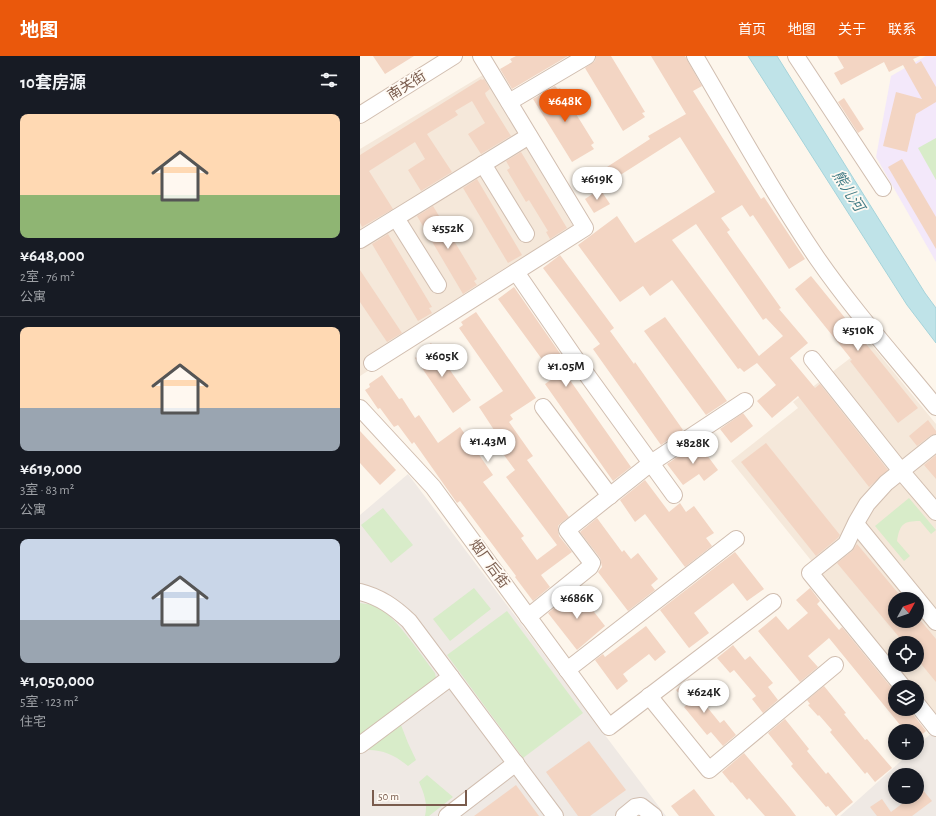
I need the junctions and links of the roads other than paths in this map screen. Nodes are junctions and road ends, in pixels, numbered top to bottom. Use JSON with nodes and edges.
{"nodes":[{"id":1,"x":454,"y":56,"type":"edge"},
{"id":2,"x":481,"y":56,"type":"edge"},
{"id":3,"x":587,"y":56,"type":"edge"},
{"id":4,"x":695,"y":56,"type":"edge"},
{"id":5,"x":796,"y":56,"type":"edge"},
{"id":6,"x":509,"y":102,"type":"junction"},
{"id":7,"x":360,"y":115,"type":"edge"},
{"id":8,"x":529,"y":136,"type":"junction"},
{"id":9,"x":483,"y":164,"type":"junction"},
{"id":10,"x":883,"y":188,"type":"dead end"},
{"id":11,"x":396,"y":218,"type":"junction"},
{"id":12,"x":526,"y":234,"type":"dead end"},
{"id":13,"x":360,"y":240,"type":"edge"},
{"id":14,"x":516,"y":272,"type":"junction"},
{"id":15,"x":438,"y":285,"type":"dead end"},
{"id":16,"x":812,"y":359,"type":"dead end"},
{"id":17,"x":372,"y":363,"type":"dead end"},
{"id":18,"x":745,"y":401,"type":"dead end"},
{"id":19,"x":543,"y":407,"type":"dead end"},
{"id":20,"x":936,"y":407,"type":"edge"},
{"id":21,"x":360,"y":408,"type":"edge"},
{"id":22,"x":936,"y":442,"type":"edge"},
{"id":23,"x":651,"y":463,"type":"junction"},
{"id":24,"x":902,"y":471,"type":"junction"},
{"id":25,"x":674,"y":494,"type":"dead end"},
{"id":26,"x":610,"y":496,"type":"junction"},
{"id":27,"x":936,"y":512,"type":"edge"},
{"id":28,"x":856,"y":524,"type":"junction"},
{"id":29,"x":736,"y":538,"type":"dead end"},
{"id":30,"x":360,"y":592,"type":"edge"},
{"id":31,"x":773,"y":602,"type":"dead end"},
{"id":32,"x":528,"y":617,"type":"junction"},
{"id":33,"x":936,"y":622,"type":"edge"},
{"id":34,"x":835,"y":665,"type":"dead end"},
{"id":35,"x":567,"y":670,"type":"junction"},
{"id":36,"x":451,"y":677,"type":"junction"},
{"id":37,"x":897,"y":680,"type":"edge"},
{"id":38,"x":649,"y":696,"type":"junction"},
{"id":39,"x":924,"y":713,"type":"edge"},
{"id":40,"x":936,"y":728,"type":"edge"},
{"id":41,"x":360,"y":745,"type":"edge"},
{"id":42,"x":516,"y":763,"type":"junction"},
{"id":43,"x":447,"y":816,"type":"edge"},
{"id":44,"x":555,"y":816,"type":"edge"},
{"id":45,"x":624,"y":816,"type":"edge"},
{"id":46,"x":654,"y":816,"type":"edge"}],
"edges":[{"from":1,"to":7,"type":"street","name":"南关街"},
{"from":2,"to":6,"type":"street"},
{"from":3,"to":6,"type":"street"},
{"from":4,"to":20,"type":"street"},
{"from":5,"to":10,"type":"street"},
{"from":6,"to":8,"type":"street"},
{"from":8,"to":9,"type":"street"},
{"from":8,"to":14,"type":"street"},
{"from":9,"to":11,"type":"street"},
{"from":9,"to":12,"type":"street"},
{"from":11,"to":13,"type":"street"},
{"from":11,"to":15,"type":"street"},
{"from":14,"to":17,"type":"street"},
{"from":14,"to":23,"type":"street"},
{"from":16,"to":24,"type":"street"},
{"from":18,"to":23,"type":"street"},
{"from":19,"to":26,"type":"street"},
{"from":21,"to":32,"type":"street","name":"烟厂后街"},
{"from":22,"to":24,"type":"street"},
{"from":23,"to":25,"type":"street"},
{"from":23,"to":26,"type":"street"},
{"from":24,"to":27,"type":"street"},
{"from":24,"to":28,"type":"street"},
{"from":26,"to":32,"type":"street"},
{"from":28,"to":33,"type":"street"},
{"from":28,"to":37,"type":"street"},
{"from":29,"to":35,"type":"street"},
{"from":30,"to":36,"type":"street"},
{"from":31,"to":38,"type":"street"},
{"from":32,"to":35,"type":"street","name":"烟厂后街"},
{"from":34,"to":38,"type":"street"},
{"from":35,"to":38,"type":"street","name":"烟厂后街"},
{"from":36,"to":41,"type":"street"},
{"from":36,"to":42,"type":"street"},
{"from":39,"to":40,"type":"street"},
{"from":42,"to":43,"type":"street"},
{"from":42,"to":44,"type":"street"},
{"from":45,"to":46,"type":"street"}]}
